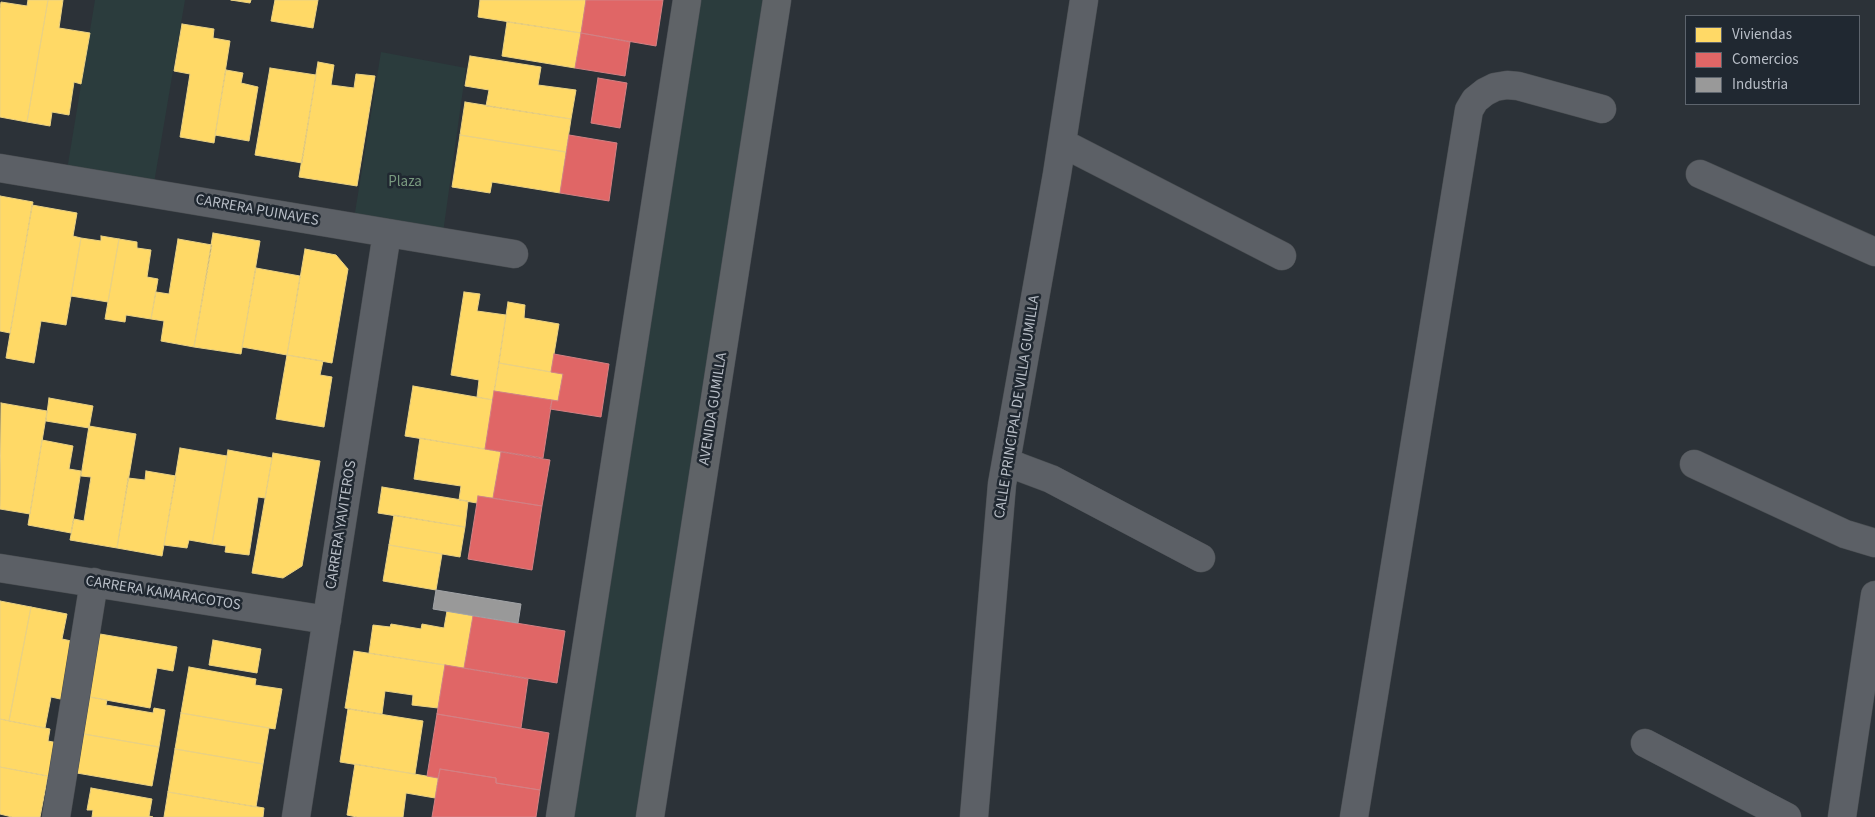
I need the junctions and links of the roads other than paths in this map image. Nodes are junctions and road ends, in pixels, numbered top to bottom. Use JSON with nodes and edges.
{"nodes":[{"id":1,"x":687,"y":0,"type":"edge"},
{"id":2,"x":777,"y":0,"type":"edge"},
{"id":3,"x":1084,"y":0,"type":"edge"},
{"id":4,"x":1602,"y":109,"type":"dead end"},
{"id":5,"x":1062,"y":144,"type":"junction"},
{"id":6,"x":0,"y":168,"type":"edge"},
{"id":7,"x":1700,"y":174,"type":"dead end"},
{"id":8,"x":387,"y":232,"type":"junction"},
{"id":9,"x":1875,"y":252,"type":"edge"},
{"id":10,"x":514,"y":254,"type":"dead end"},
{"id":11,"x":1282,"y":256,"type":"dead end"},
{"id":12,"x":1006,"y":464,"type":"junction"},
{"id":13,"x":1694,"y":464,"type":"dead end"},
{"id":14,"x":1875,"y":543,"type":"edge"},
{"id":15,"x":1201,"y":558,"type":"dead end"},
{"id":16,"x":0,"y":568,"type":"edge"},
{"id":17,"x":94,"y":582,"type":"junction"},
{"id":18,"x":1875,"y":595,"type":"edge"},
{"id":19,"x":327,"y":620,"type":"junction"},
{"id":20,"x":1645,"y":743,"type":"dead end"},
{"id":21,"x":56,"y":817,"type":"edge"},
{"id":22,"x":296,"y":817,"type":"edge"},
{"id":23,"x":560,"y":817,"type":"edge"},
{"id":24,"x":650,"y":817,"type":"edge"},
{"id":25,"x":974,"y":817,"type":"edge"},
{"id":26,"x":1354,"y":817,"type":"edge"},
{"id":27,"x":1787,"y":817,"type":"edge"},
{"id":28,"x":1842,"y":817,"type":"edge"}],
"edges":[{"from":1,"to":23,"type":"main road"},
{"from":2,"to":24,"type":"main road","name":"AVENIDA GUMILLA"},
{"from":3,"to":5,"type":"street","name":"CALLE PRINCIPAL DE VILLA GUMILLA"},
{"from":4,"to":26,"type":"street"},
{"from":5,"to":11,"type":"street"},
{"from":5,"to":12,"type":"street","name":"CALLE PRINCIPAL DE VILLA GUMILLA"},
{"from":6,"to":8,"type":"street","name":"CARRERA PUINAVES"},
{"from":7,"to":9,"type":"street"},
{"from":8,"to":10,"type":"street","name":"CARRERA PUINAVES"},
{"from":8,"to":19,"type":"street","name":"CARRERA YAVITEROS"},
{"from":12,"to":15,"type":"street"},
{"from":12,"to":25,"type":"street","name":"CALLE PRINCIPAL DE VILLA GUMILLA"},
{"from":13,"to":14,"type":"street"},
{"from":16,"to":17,"type":"street","name":"CARRERA KAMARACOTOS"},
{"from":17,"to":19,"type":"street","name":"CARRERA KAMARACOTOS"},
{"from":17,"to":21,"type":"street"},
{"from":18,"to":28,"type":"street"},
{"from":19,"to":22,"type":"street","name":"CARRERA YAVITEROS"},
{"from":20,"to":27,"type":"street"}]}
